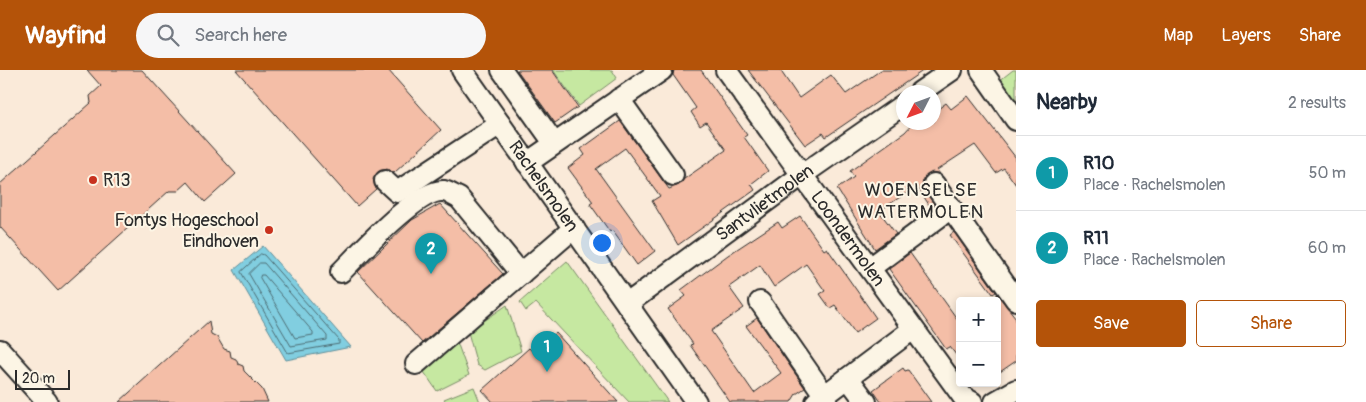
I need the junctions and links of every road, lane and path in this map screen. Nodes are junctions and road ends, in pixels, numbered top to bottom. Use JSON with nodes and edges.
{"nodes":[{"id":1,"x":462,"y":70,"type":"edge"},
{"id":2,"x":502,"y":70,"type":"edge"},
{"id":3,"x":662,"y":70,"type":"edge"},
{"id":4,"x":726,"y":70,"type":"edge"},
{"id":5,"x":952,"y":70,"type":"edge"},
{"id":6,"x":980,"y":70,"type":"edge"},
{"id":7,"x":930,"y":85,"type":"edge"},
{"id":8,"x":619,"y":99,"type":"junction"},
{"id":9,"x":896,"y":110,"type":"edge"},
{"id":10,"x":1016,"y":120,"type":"edge"},
{"id":11,"x":500,"y":124,"type":"junction"},
{"id":12,"x":554,"y":143,"type":"junction"},
{"id":13,"x":528,"y":163,"type":"junction"},
{"id":14,"x":672,"y":175,"type":"dead end"},
{"id":15,"x":802,"y":175,"type":"junction"},
{"id":16,"x":385,"y":181,"type":"dead end"},
{"id":17,"x":934,"y":184,"type":"dead end"},
{"id":18,"x":951,"y":208,"type":"junction"},
{"id":19,"x":574,"y":228,"type":"junction"},
{"id":20,"x":870,"y":268,"type":"junction"},
{"id":21,"x":341,"y":272,"type":"dead end"},
{"id":22,"x":521,"y":274,"type":"junction"},
{"id":23,"x":1016,"y":300,"type":"edge"},
{"id":24,"x":760,"y":302,"type":"dead end"},
{"id":25,"x":627,"y":304,"type":"junction"},
{"id":26,"x":913,"y":330,"type":"junction"},
{"id":27,"x":0,"y":350,"type":"edge"},
{"id":28,"x":416,"y":364,"type":"dead end"},
{"id":29,"x":848,"y":378,"type":"junction"},
{"id":30,"x":1016,"y":390,"type":"edge"},
{"id":31,"x":820,"y":399,"type":"edge"},
{"id":32,"x":47,"y":402,"type":"edge"},
{"id":33,"x":696,"y":402,"type":"edge"},
{"id":34,"x":866,"y":402,"type":"edge"},
{"id":35,"x":972,"y":402,"type":"edge"},
{"id":36,"x":994,"y":402,"type":"edge"}],
"edges":[{"from":1,"to":11,"type":"street","name":"Rachelsmolen"},
{"from":2,"to":12,"type":"street"},
{"from":3,"to":8,"type":"street"},
{"from":4,"to":15,"type":"street","name":"Loondermolen"},
{"from":5,"to":7,"type":"street"},
{"from":6,"to":10,"type":"street"},
{"from":8,"to":12,"type":"street"},
{"from":8,"to":14,"type":"street"},
{"from":9,"to":15,"type":"street","name":"Santvlietmolen"},
{"from":11,"to":13,"type":"street","name":"Rachelsmolen"},
{"from":11,"to":16,"type":"street"},
{"from":12,"to":13,"type":"street"},
{"from":13,"to":19,"type":"street","name":"Rachelsmolen"},
{"from":15,"to":20,"type":"street","name":"Loondermolen"},
{"from":15,"to":25,"type":"street","name":"Santvlietmolen"},
{"from":17,"to":18,"type":"street"},
{"from":18,"to":20,"type":"street"},
{"from":18,"to":23,"type":"street"},
{"from":19,"to":22,"type":"street"},
{"from":19,"to":25,"type":"street","name":"Rachelsmolen"},
{"from":20,"to":26,"type":"street","name":"Loondermolen"},
{"from":21,"to":22,"type":"street"},
{"from":22,"to":28,"type":"street"},
{"from":24,"to":31,"type":"street"},
{"from":25,"to":33,"type":"street","name":"Rachelsmolen"},
{"from":26,"to":29,"type":"street"},
{"from":26,"to":35,"type":"street","name":"Loondermolen"},
{"from":27,"to":32,"type":"street"},
{"from":29,"to":31,"type":"street"},
{"from":29,"to":34,"type":"street"},
{"from":30,"to":36,"type":"street"}]}
